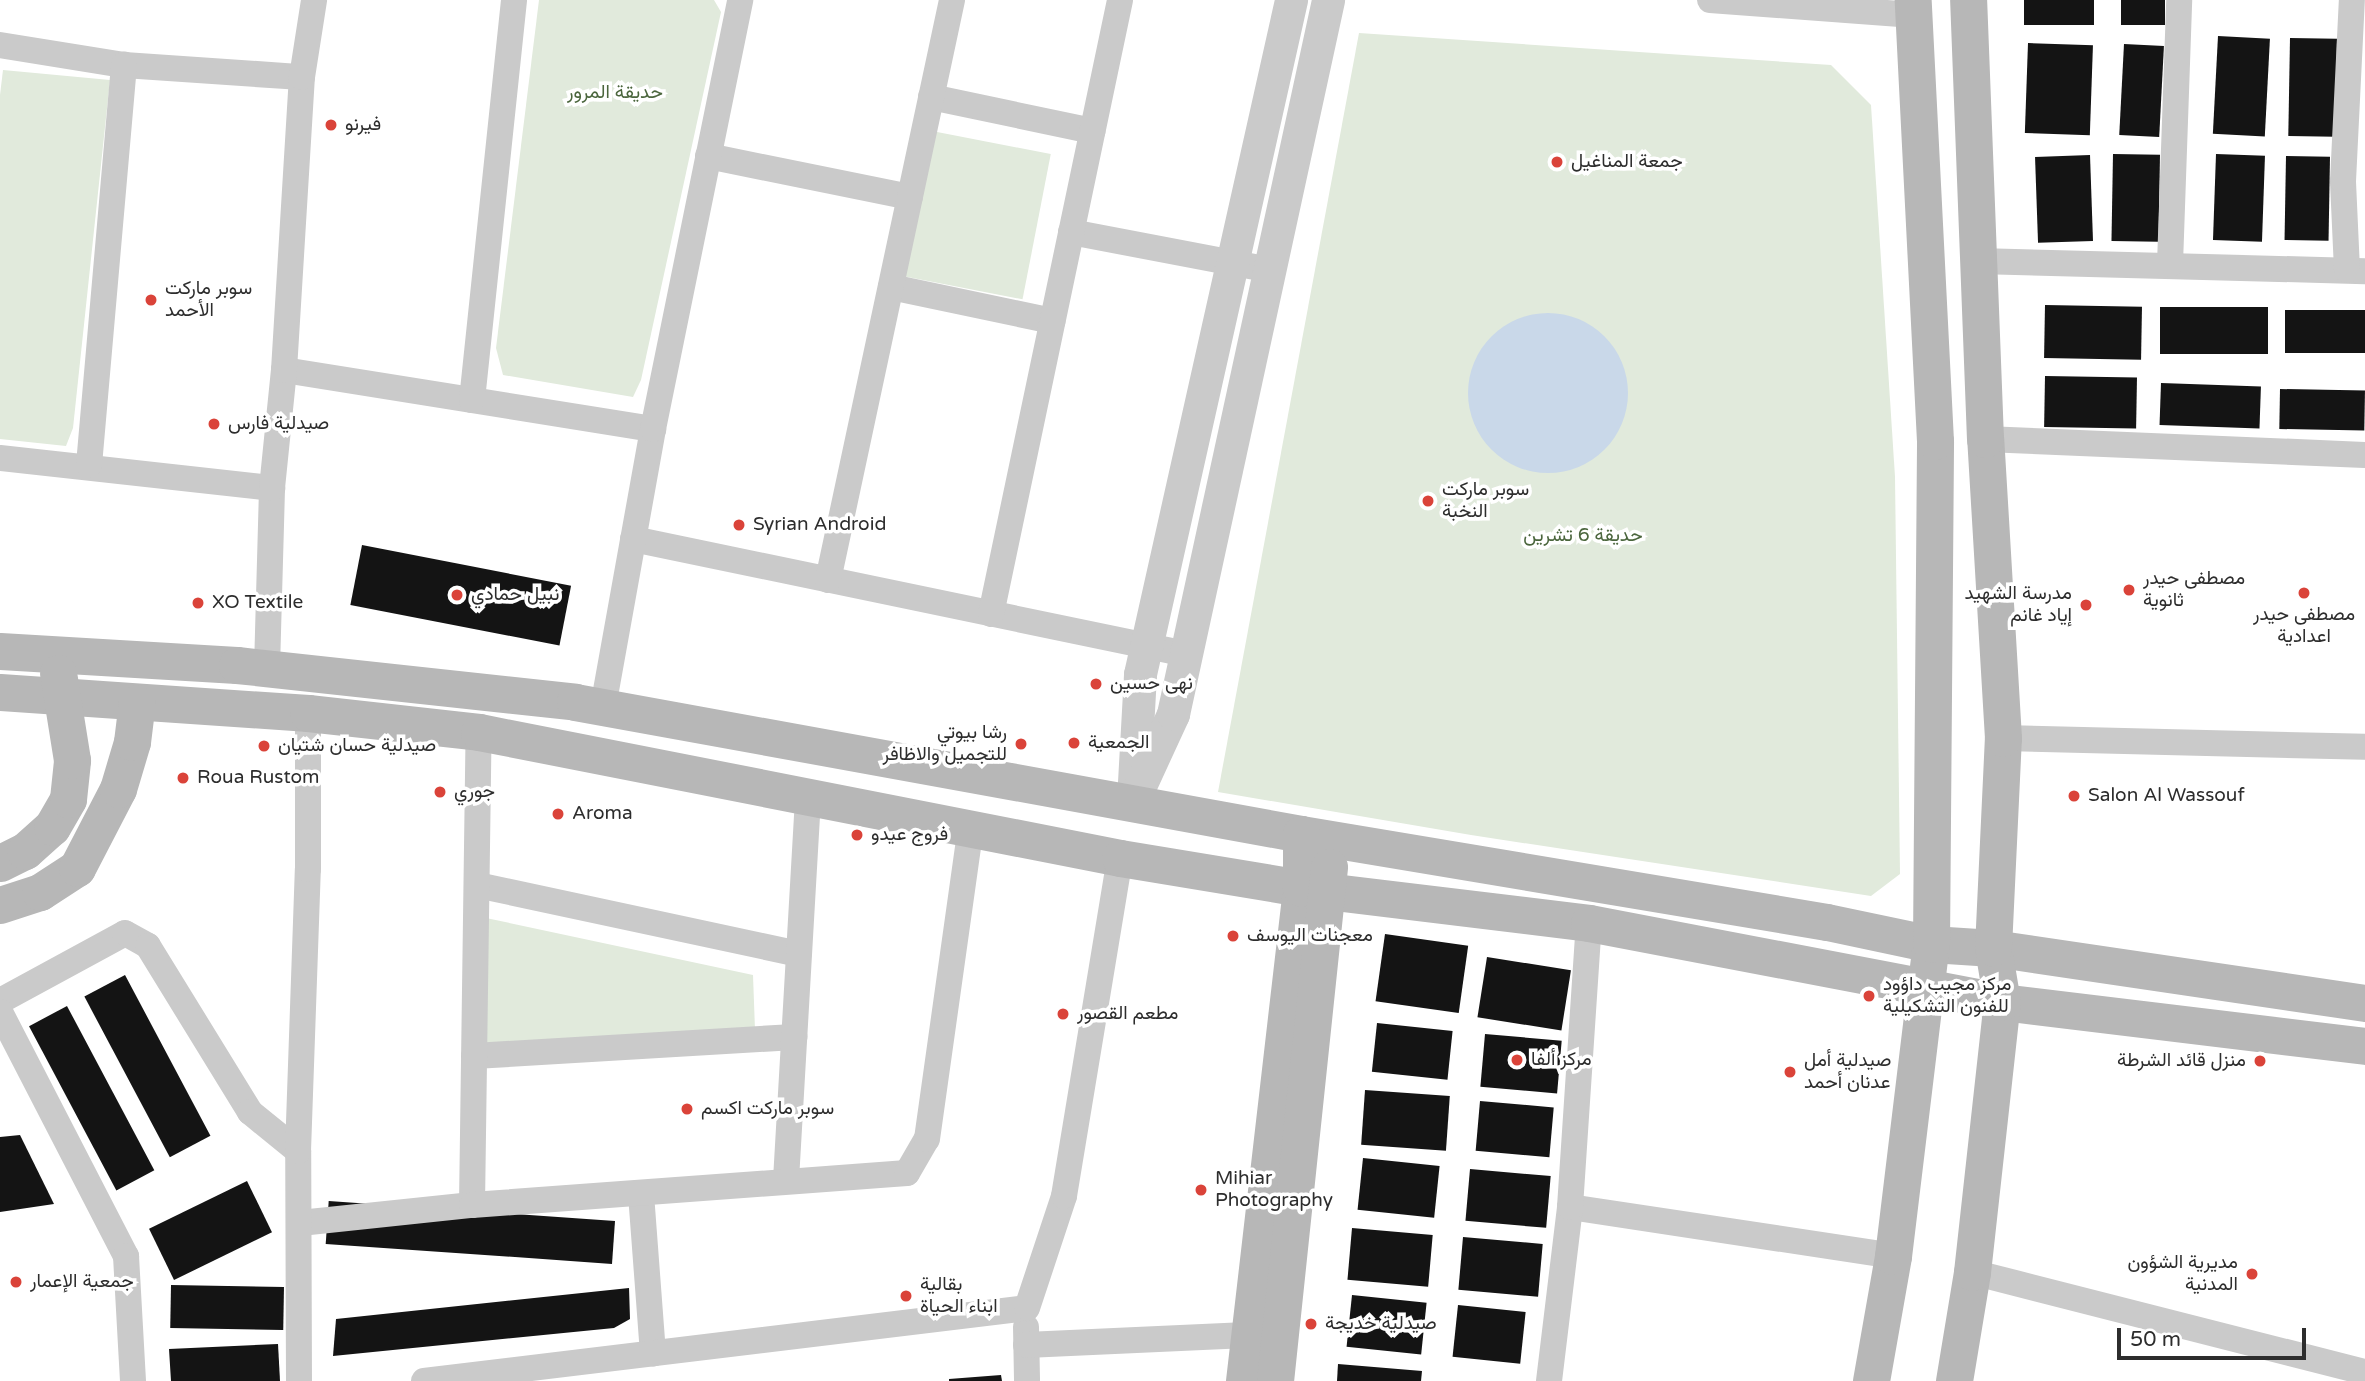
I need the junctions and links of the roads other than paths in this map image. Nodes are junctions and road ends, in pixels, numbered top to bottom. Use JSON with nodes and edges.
{"nodes":[{"id":1,"x":314,"y":0,"type":"edge"},
{"id":2,"x":514,"y":0,"type":"edge"},
{"id":3,"x":740,"y":0,"type":"edge"},
{"id":4,"x":952,"y":0,"type":"edge"},
{"id":5,"x":1120,"y":0,"type":"edge"},
{"id":6,"x":1291,"y":0,"type":"edge"},
{"id":7,"x":1328,"y":0,"type":"edge"},
{"id":8,"x":1710,"y":0,"type":"edge"},
{"id":9,"x":2179,"y":0,"type":"edge"},
{"id":10,"x":2352,"y":0,"type":"edge"},
{"id":11,"x":1968,"y":7,"type":"edge"},
{"id":12,"x":1913,"y":8,"type":"edge"},
{"id":13,"x":0,"y":45,"type":"edge"},
{"id":14,"x":124,"y":65,"type":"junction"},
{"id":15,"x":302,"y":77,"type":"junction"},
{"id":16,"x":931,"y":97,"type":"junction"},
{"id":17,"x":1092,"y":131,"type":"junction"},
{"id":18,"x":708,"y":156,"type":"junction"},
{"id":19,"x":910,"y":197,"type":"junction"},
{"id":20,"x":1071,"y":232,"type":"junction"},
{"id":21,"x":1978,"y":261,"type":"junction"},
{"id":22,"x":1232,"y":264,"type":"junction"},
{"id":23,"x":2171,"y":264,"type":"junction"},
{"id":24,"x":1270,"y":270,"type":"junction"},
{"id":25,"x":2356,"y":271,"type":"edge"},
{"id":26,"x":891,"y":287,"type":"junction"},
{"id":27,"x":1052,"y":321,"type":"junction"},
{"id":28,"x":284,"y":370,"type":"junction"},
{"id":29,"x":472,"y":400,"type":"junction"},
{"id":30,"x":653,"y":429,"type":"junction"},
{"id":31,"x":1985,"y":439,"type":"junction"},
{"id":32,"x":1934,"y":441,"type":"junction"},
{"id":33,"x":2365,"y":455,"type":"edge"},
{"id":34,"x":0,"y":458,"type":"edge"},
{"id":35,"x":89,"y":465,"type":"junction"},
{"id":36,"x":272,"y":488,"type":"junction"},
{"id":37,"x":633,"y":539,"type":"junction"},
{"id":38,"x":828,"y":580,"type":"junction"},
{"id":39,"x":991,"y":614,"type":"junction"},
{"id":40,"x":1146,"y":646,"type":"junction"},
{"id":41,"x":0,"y":651,"type":"edge"},
{"id":42,"x":56,"y":654,"type":"junction"},
{"id":43,"x":1186,"y":654,"type":"junction"},
{"id":44,"x":267,"y":668,"type":"junction"},
{"id":45,"x":0,"y":692,"type":"edge"},
{"id":46,"x":61,"y":696,"type":"junction"},
{"id":47,"x":137,"y":703,"type":"junction"},
{"id":48,"x":603,"y":708,"type":"junction"},
{"id":49,"x":308,"y":713,"type":"junction"},
{"id":50,"x":479,"y":732,"type":"junction"},
{"id":51,"x":2003,"y":738,"type":"junction"},
{"id":52,"x":2365,"y":747,"type":"edge"},
{"id":53,"x":808,"y":795,"type":"junction"},
{"id":54,"x":1133,"y":801,"type":"junction"},
{"id":55,"x":971,"y":827,"type":"junction"},
{"id":56,"x":1317,"y":836,"type":"junction"},
{"id":57,"x":1120,"y":859,"type":"junction"},
{"id":58,"x":0,"y":863,"type":"edge"},
{"id":59,"x":477,"y":885,"type":"junction"},
{"id":60,"x":1314,"y":889,"type":"junction"},
{"id":61,"x":0,"y":905,"type":"edge"},
{"id":62,"x":1589,"y":923,"type":"junction"},
{"id":63,"x":1931,"y":944,"type":"junction"},
{"id":64,"x":1993,"y":948,"type":"junction"},
{"id":65,"x":799,"y":954,"type":"junction"},
{"id":66,"x":1927,"y":985,"type":"junction"},
{"id":67,"x":0,"y":1001,"type":"edge"},
{"id":68,"x":2002,"y":1002,"type":"junction"},
{"id":69,"x":2365,"y":1003,"type":"edge"},
{"id":70,"x":0,"y":1012,"type":"edge"},
{"id":71,"x":794,"y":1037,"type":"junction"},
{"id":72,"x":2365,"y":1046,"type":"edge"},
{"id":73,"x":474,"y":1056,"type":"junction"},
{"id":74,"x":298,"y":1151,"type":"junction"},
{"id":75,"x":786,"y":1180,"type":"junction"},
{"id":76,"x":641,"y":1194,"type":"junction"},
{"id":77,"x":472,"y":1205,"type":"junction"},
{"id":78,"x":1570,"y":1207,"type":"junction"},
{"id":79,"x":300,"y":1223,"type":"junction"},
{"id":80,"x":1893,"y":1256,"type":"junction"},
{"id":81,"x":1972,"y":1272,"type":"junction"},
{"id":82,"x":1027,"y":1308,"type":"junction"},
{"id":83,"x":1247,"y":1335,"type":"junction"},
{"id":84,"x":1026,"y":1345,"type":"junction"},
{"id":85,"x":653,"y":1354,"type":"junction"},
{"id":86,"x":602,"y":1370,"type":"edge"},
{"id":87,"x":2365,"y":1372,"type":"edge"},
{"id":88,"x":433,"y":1380,"type":"edge"},
{"id":89,"x":133,"y":1381,"type":"edge"},
{"id":90,"x":299,"y":1381,"type":"edge"},
{"id":91,"x":1027,"y":1381,"type":"edge"},
{"id":92,"x":1244,"y":1381,"type":"edge"},
{"id":93,"x":1275,"y":1381,"type":"edge"},
{"id":94,"x":1549,"y":1381,"type":"edge"},
{"id":95,"x":1871,"y":1381,"type":"edge"},
{"id":96,"x":1954,"y":1381,"type":"edge"}],
"edges":[{"from":1,"to":15,"type":"street"},
{"from":2,"to":29,"type":"street"},
{"from":3,"to":18,"type":"street"},
{"from":4,"to":16,"type":"street"},
{"from":5,"to":17,"type":"street"},
{"from":6,"to":22,"type":"street"},
{"from":7,"to":24,"type":"street"},
{"from":8,"to":12,"type":"street"},
{"from":9,"to":23,"type":"street"},
{"from":10,"to":25,"type":"street"},
{"from":11,"to":12,"type":"main road"},
{"from":11,"to":21,"type":"main road"},
{"from":12,"to":32,"type":"main road"},
{"from":13,"to":14,"type":"street"},
{"from":14,"to":15,"type":"street"},
{"from":14,"to":35,"type":"street"},
{"from":15,"to":28,"type":"street"},
{"from":16,"to":17,"type":"street"},
{"from":16,"to":19,"type":"street"},
{"from":17,"to":20,"type":"street"},
{"from":18,"to":19,"type":"street"},
{"from":18,"to":30,"type":"street"},
{"from":19,"to":26,"type":"street"},
{"from":20,"to":22,"type":"street"},
{"from":20,"to":27,"type":"street"},
{"from":21,"to":23,"type":"street"},
{"from":21,"to":31,"type":"main road"},
{"from":22,"to":24,"type":"street"},
{"from":22,"to":40,"type":"street"},
{"from":23,"to":25,"type":"street"},
{"from":24,"to":43,"type":"street"},
{"from":26,"to":27,"type":"street"},
{"from":26,"to":38,"type":"street"},
{"from":27,"to":39,"type":"street"},
{"from":28,"to":29,"type":"street"},
{"from":28,"to":36,"type":"street"},
{"from":29,"to":30,"type":"street"},
{"from":30,"to":37,"type":"street"},
{"from":31,"to":32,"type":"main road"},
{"from":31,"to":33,"type":"street"},
{"from":31,"to":51,"type":"main road"},
{"from":32,"to":63,"type":"main road"},
{"from":34,"to":35,"type":"street"},
{"from":35,"to":36,"type":"street"},
{"from":36,"to":44,"type":"street"},
{"from":37,"to":38,"type":"street"},
{"from":37,"to":48,"type":"street"},
{"from":38,"to":39,"type":"street"},
{"from":39,"to":40,"type":"street"},
{"from":40,"to":43,"type":"street"},
{"from":40,"to":54,"type":"street"},
{"from":41,"to":42,"type":"main road"},
{"from":42,"to":44,"type":"main road"},
{"from":42,"to":46,"type":"main road"},
{"from":43,"to":54,"type":"street"},
{"from":44,"to":48,"type":"main road"},
{"from":45,"to":46,"type":"main road"},
{"from":46,"to":47,"type":"main road"},
{"from":46,"to":58,"type":"main road"},
{"from":47,"to":49,"type":"main road"},
{"from":47,"to":61,"type":"main road"},
{"from":48,"to":54,"type":"main road"},
{"from":49,"to":50,"type":"main road"},
{"from":49,"to":74,"type":"street"},
{"from":50,"to":53,"type":"main road"},
{"from":50,"to":59,"type":"street"},
{"from":51,"to":52,"type":"street"},
{"from":51,"to":64,"type":"main road"},
{"from":53,"to":55,"type":"main road"},
{"from":53,"to":65,"type":"street"},
{"from":54,"to":56,"type":"main road"},
{"from":54,"to":57,"type":"main road"},
{"from":55,"to":57,"type":"main road"},
{"from":55,"to":75,"type":"street"},
{"from":56,"to":60,"type":"main road"},
{"from":56,"to":63,"type":"main road"},
{"from":57,"to":60,"type":"main road"},
{"from":57,"to":82,"type":"street"},
{"from":59,"to":65,"type":"street"},
{"from":59,"to":73,"type":"street"},
{"from":60,"to":62,"type":"main road"},
{"from":60,"to":83,"type":"main road"},
{"from":60,"to":93,"type":"main road"},
{"from":62,"to":66,"type":"main road"},
{"from":62,"to":78,"type":"street"},
{"from":63,"to":64,"type":"main road"},
{"from":63,"to":66,"type":"main road"},
{"from":64,"to":68,"type":"main road"},
{"from":64,"to":69,"type":"main road"},
{"from":65,"to":71,"type":"street"},
{"from":66,"to":68,"type":"main road"},
{"from":66,"to":80,"type":"main road"},
{"from":67,"to":74,"type":"street"},
{"from":68,"to":72,"type":"main road"},
{"from":68,"to":81,"type":"main road"},
{"from":70,"to":89,"type":"street"},
{"from":71,"to":73,"type":"street"},
{"from":71,"to":75,"type":"street"},
{"from":73,"to":77,"type":"street"},
{"from":74,"to":79,"type":"street"},
{"from":75,"to":76,"type":"street"},
{"from":76,"to":77,"type":"street"},
{"from":76,"to":85,"type":"street"},
{"from":77,"to":79,"type":"street"},
{"from":78,"to":80,"type":"street"},
{"from":78,"to":94,"type":"street"},
{"from":79,"to":90,"type":"street"},
{"from":80,"to":95,"type":"main road"},
{"from":81,"to":87,"type":"street"},
{"from":81,"to":96,"type":"main road"},
{"from":82,"to":84,"type":"street"},
{"from":82,"to":85,"type":"street"},
{"from":83,"to":84,"type":"street"},
{"from":83,"to":92,"type":"main road"},
{"from":84,"to":91,"type":"street"},
{"from":85,"to":86,"type":"street"},
{"from":86,"to":88,"type":"street"}]}
